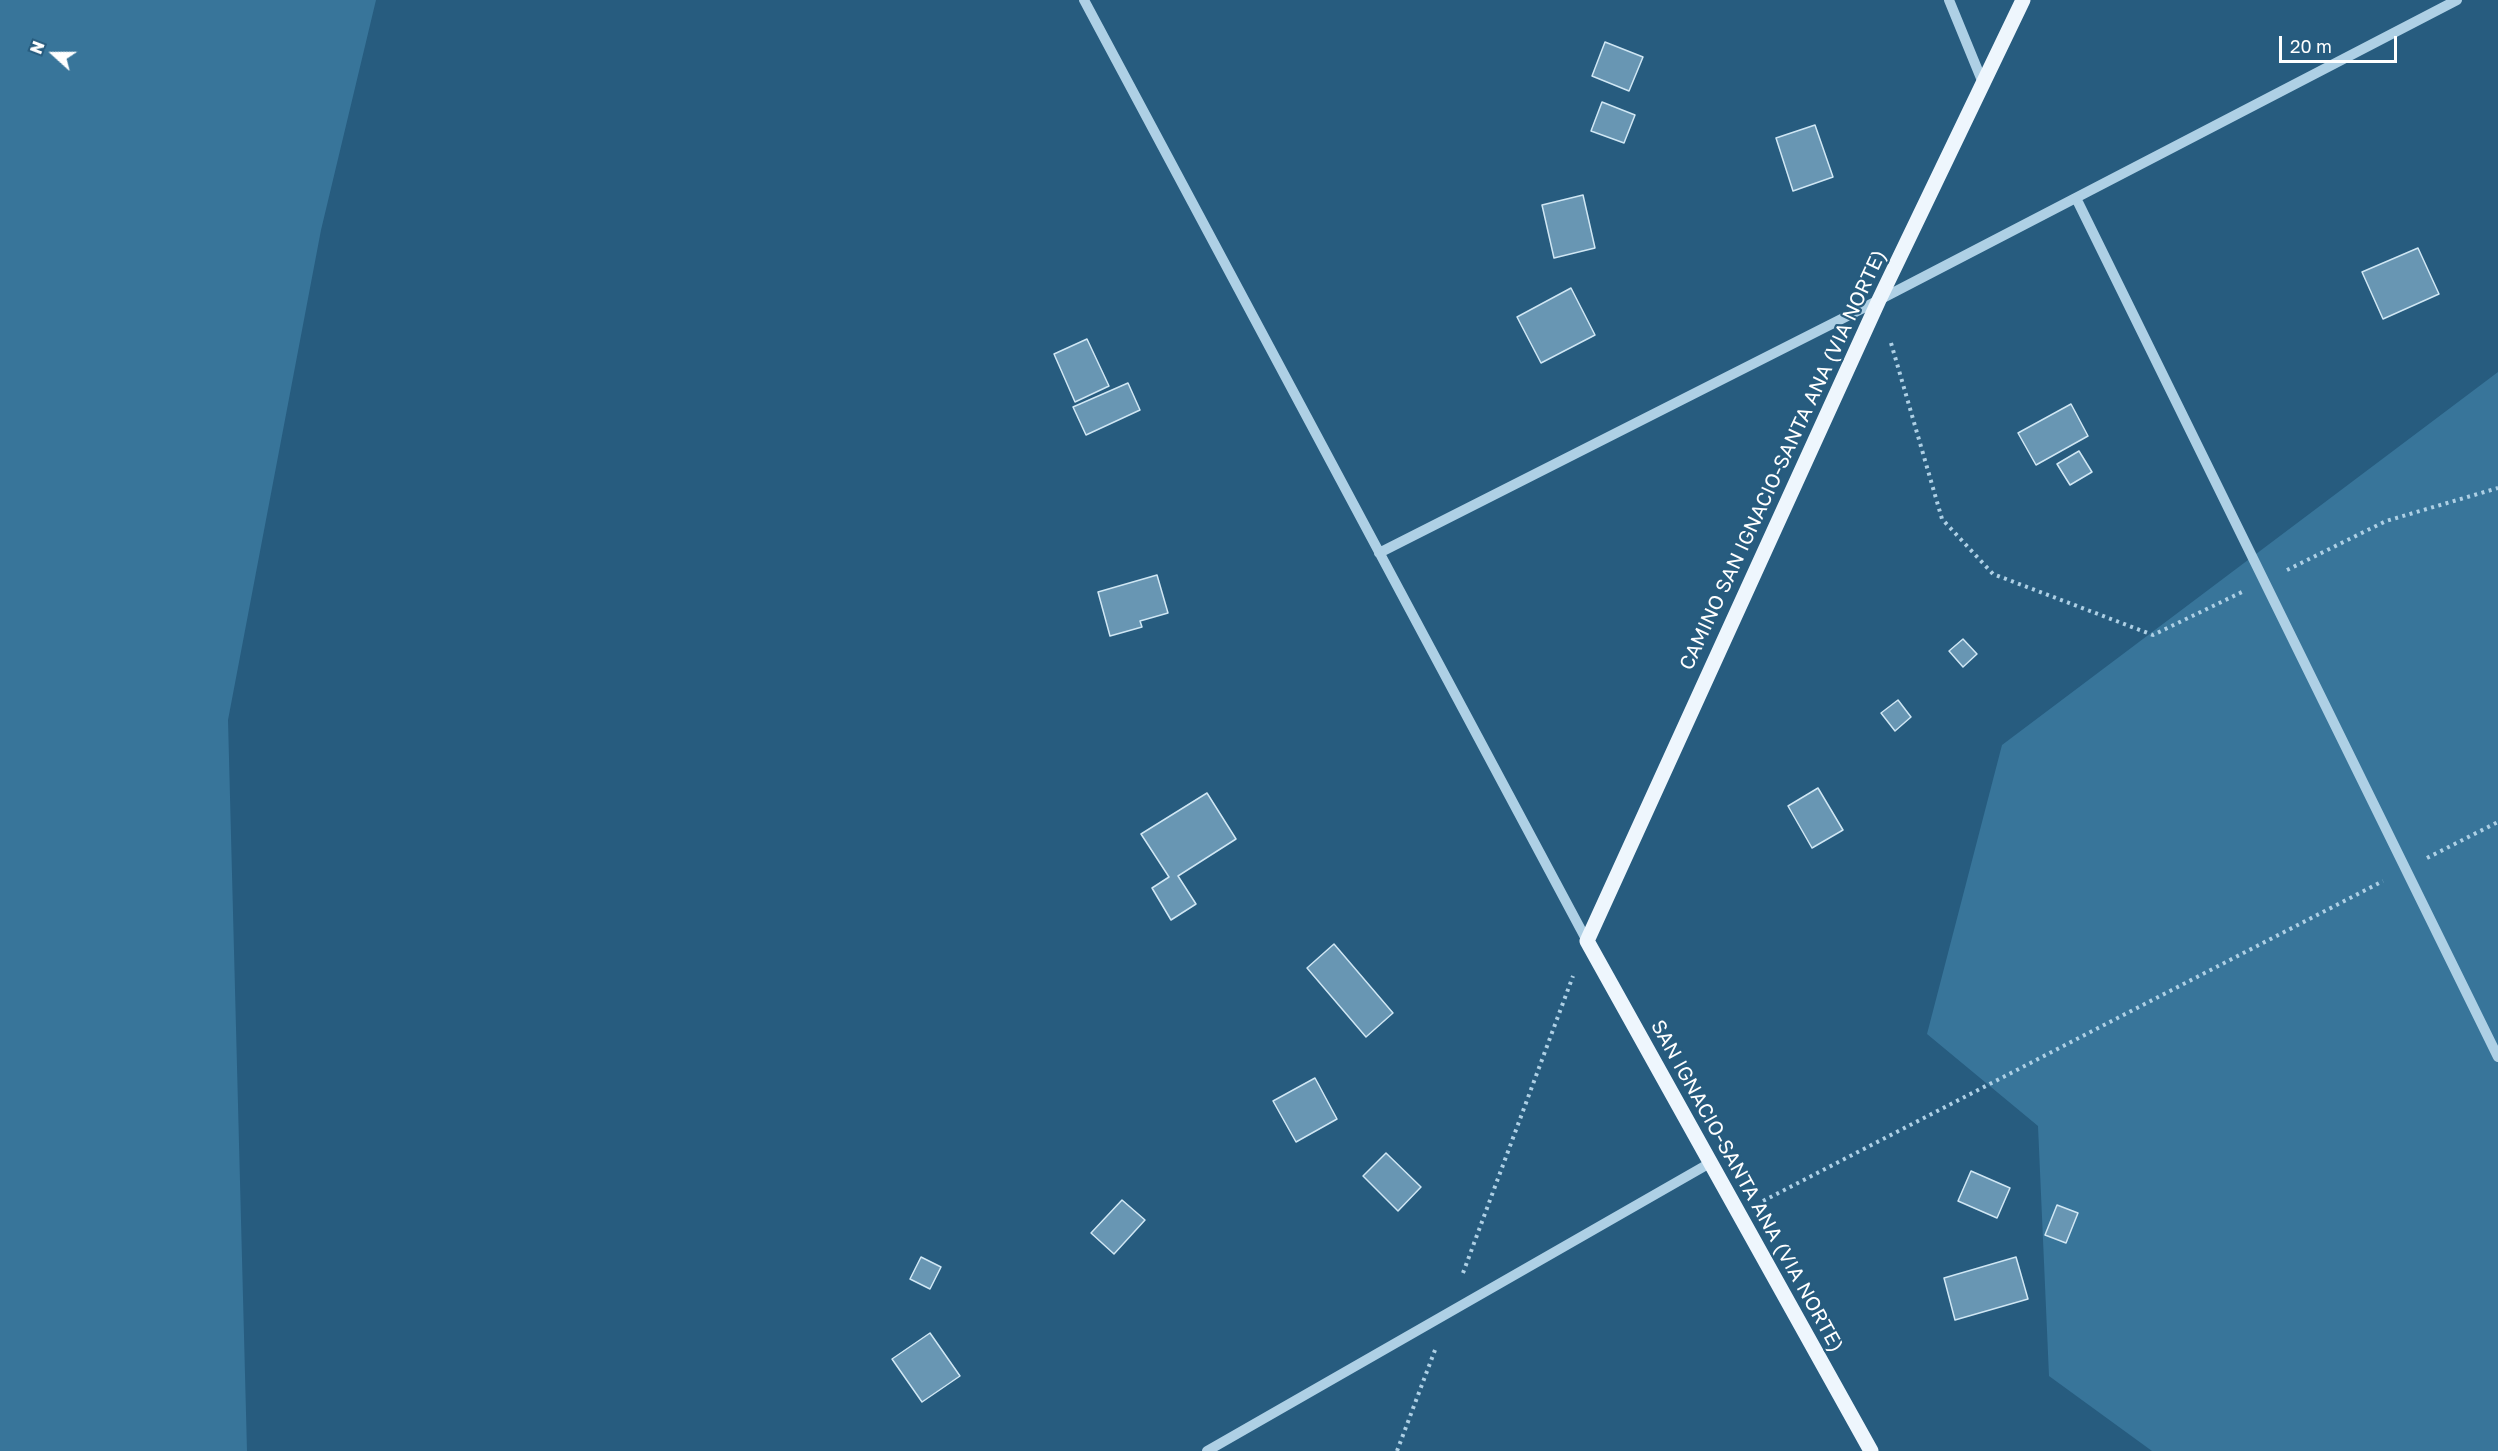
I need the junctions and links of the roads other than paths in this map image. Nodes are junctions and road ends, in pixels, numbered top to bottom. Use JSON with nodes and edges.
{"nodes":[{"id":1,"x":1084,"y":0,"type":"edge"},
{"id":2,"x":1949,"y":0,"type":"edge"},
{"id":3,"x":2023,"y":0,"type":"edge"},
{"id":4,"x":2457,"y":0,"type":"edge"},
{"id":5,"x":1983,"y":83,"type":"junction"},
{"id":6,"x":2076,"y":198,"type":"junction"},
{"id":7,"x":1879,"y":300,"type":"junction"},
{"id":8,"x":1379,"y":553,"type":"junction"},
{"id":9,"x":1587,"y":941,"type":"junction"},
{"id":10,"x":2498,"y":1057,"type":"edge"},
{"id":11,"x":1710,"y":1163,"type":"junction"},
{"id":12,"x":1207,"y":1451,"type":"edge"},
{"id":13,"x":1871,"y":1451,"type":"edge"}],
"edges":[{"from":1,"to":8,"type":"street"},
{"from":2,"to":5,"type":"street"},
{"from":3,"to":5,"type":"main road","name":"CAMINO SAN IGNACIO-SANTA ANA (VIA NORTE)"},
{"from":4,"to":6,"type":"street"},
{"from":5,"to":7,"type":"main road","name":"CAMINO SAN IGNACIO-SANTA ANA (VIA NORTE)"},
{"from":6,"to":7,"type":"street"},
{"from":6,"to":10,"type":"street"},
{"from":7,"to":8,"type":"street"},
{"from":7,"to":9,"type":"main road","name":"CAMINO SAN IGNACIO-SANTA ANA (VIA NORTE)"},
{"from":8,"to":9,"type":"street"},
{"from":9,"to":11,"type":"main road","name":"SAN IGNACIO-SANTA ANA (VIA NORTE)"},
{"from":11,"to":12,"type":"street"},
{"from":11,"to":13,"type":"main road","name":"SAN IGNACIO-SANTA ANA (VIA NORTE)"}]}
